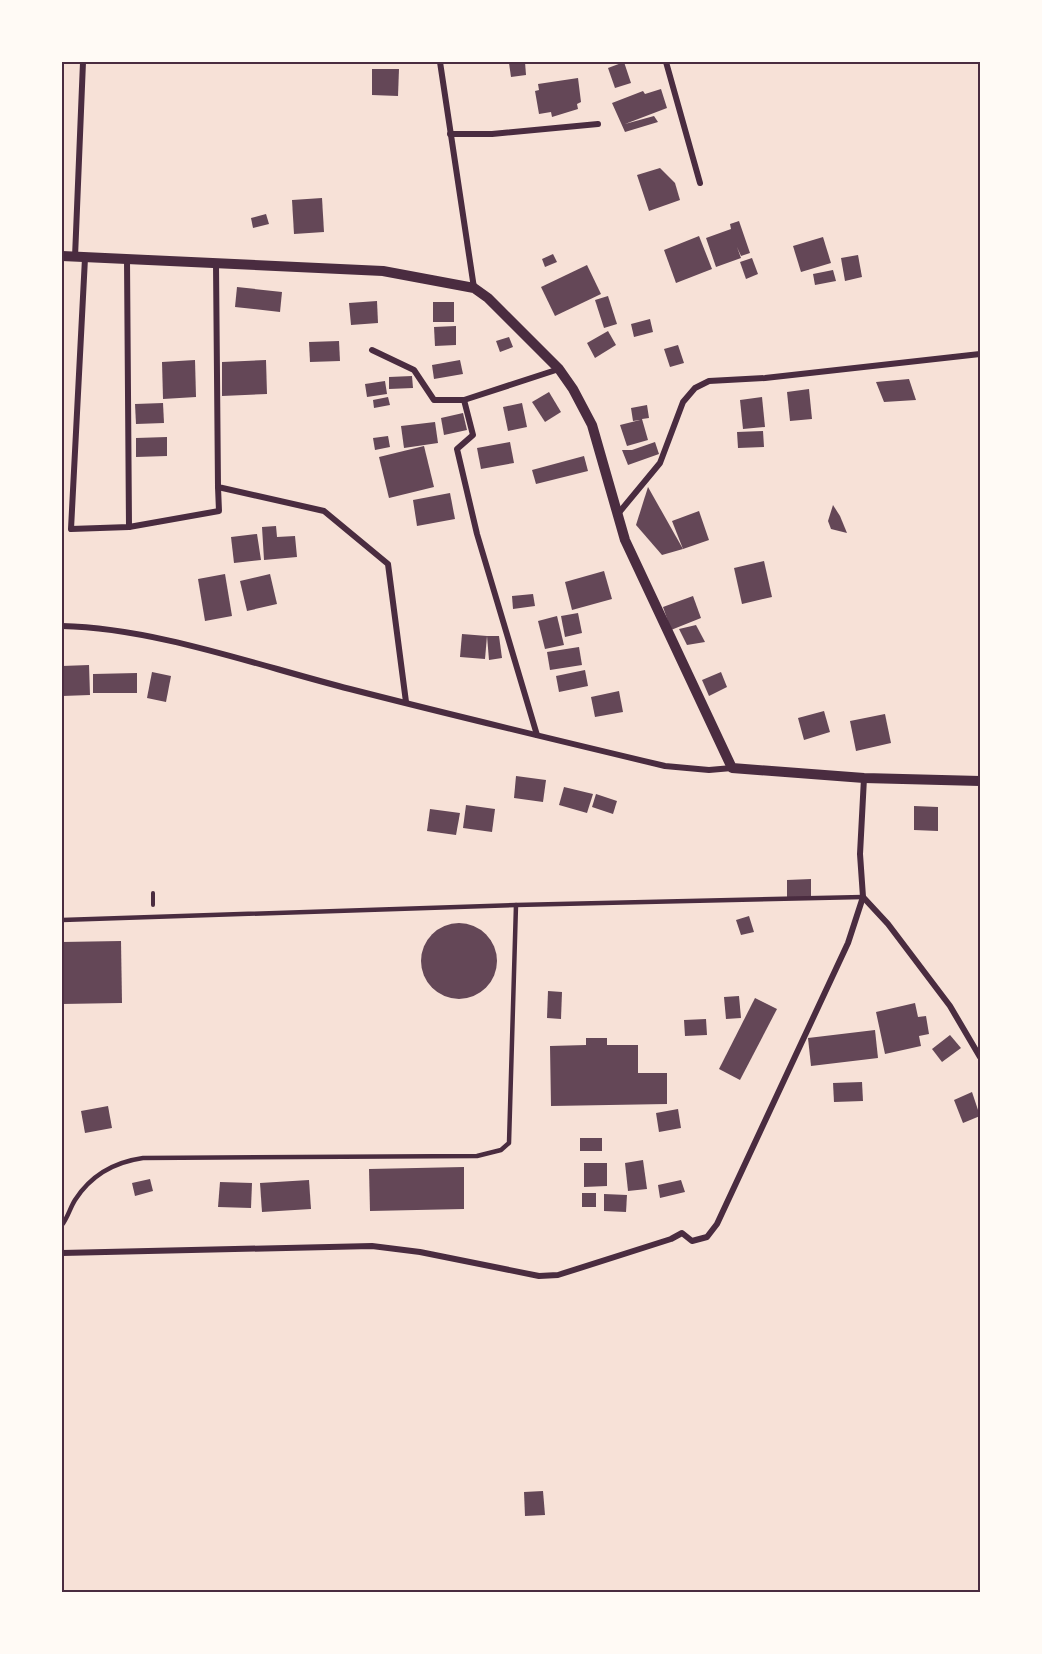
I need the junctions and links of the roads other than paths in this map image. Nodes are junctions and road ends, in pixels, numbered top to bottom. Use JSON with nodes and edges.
{"nodes":[{"id":1,"x":83,"y":62,"type":"edge"},
{"id":2,"x":440,"y":62,"type":"edge"},
{"id":3,"x":666,"y":62,"type":"edge"},
{"id":4,"x":598,"y":124,"type":"dead end"},
{"id":5,"x":450,"y":134,"type":"junction"},
{"id":6,"x":700,"y":183,"type":"dead end"},
{"id":7,"x":62,"y":256,"type":"edge"},
{"id":8,"x":80,"y":258,"type":"junction"},
{"id":9,"x":127,"y":260,"type":"junction"},
{"id":10,"x":216,"y":264,"type":"junction"},
{"id":11,"x":474,"y":288,"type":"junction"},
{"id":12,"x":372,"y":350,"type":"dead end"},
{"id":13,"x":981,"y":354,"type":"edge"},
{"id":14,"x":559,"y":369,"type":"junction"},
{"id":15,"x":464,"y":400,"type":"junction"},
{"id":16,"x":218,"y":486,"type":"junction"},
{"id":17,"x":617,"y":516,"type":"junction"},
{"id":18,"x":129,"y":527,"type":"junction"},
{"id":19,"x":62,"y":626,"type":"edge"},
{"id":20,"x":406,"y":702,"type":"junction"},
{"id":21,"x":537,"y":735,"type":"junction"},
{"id":22,"x":732,"y":768,"type":"junction"},
{"id":23,"x":864,"y":778,"type":"junction"},
{"id":24,"x":981,"y":780,"type":"edge"},
{"id":25,"x":863,"y":897,"type":"junction"},
{"id":26,"x":516,"y":905,"type":"junction"},
{"id":27,"x":62,"y":920,"type":"edge"},
{"id":28,"x":981,"y":1057,"type":"edge"},
{"id":29,"x":62,"y":1225,"type":"edge"},
{"id":30,"x":62,"y":1253,"type":"edge"}],
"edges":[{"from":1,"to":8,"type":"street"},
{"from":2,"to":5,"type":"street"},
{"from":3,"to":6,"type":"street"},
{"from":4,"to":5,"type":"street"},
{"from":5,"to":11,"type":"street"},
{"from":7,"to":8,"type":"street"},
{"from":8,"to":9,"type":"street"},
{"from":8,"to":18,"type":"street"},
{"from":9,"to":10,"type":"street"},
{"from":9,"to":18,"type":"street"},
{"from":10,"to":11,"type":"street"},
{"from":10,"to":16,"type":"street"},
{"from":11,"to":14,"type":"street"},
{"from":12,"to":15,"type":"street"},
{"from":13,"to":17,"type":"street"},
{"from":14,"to":15,"type":"street"},
{"from":14,"to":17,"type":"street"},
{"from":15,"to":21,"type":"street"},
{"from":16,"to":18,"type":"street"},
{"from":16,"to":20,"type":"street"},
{"from":17,"to":22,"type":"street"},
{"from":19,"to":20,"type":"street"},
{"from":20,"to":21,"type":"street"},
{"from":21,"to":22,"type":"street"},
{"from":22,"to":23,"type":"street"},
{"from":23,"to":24,"type":"street"},
{"from":23,"to":25,"type":"street"},
{"from":25,"to":26,"type":"lane"},
{"from":25,"to":28,"type":"street"},
{"from":25,"to":30,"type":"street"},
{"from":26,"to":27,"type":"lane"},
{"from":26,"to":29,"type":"lane"}]}
